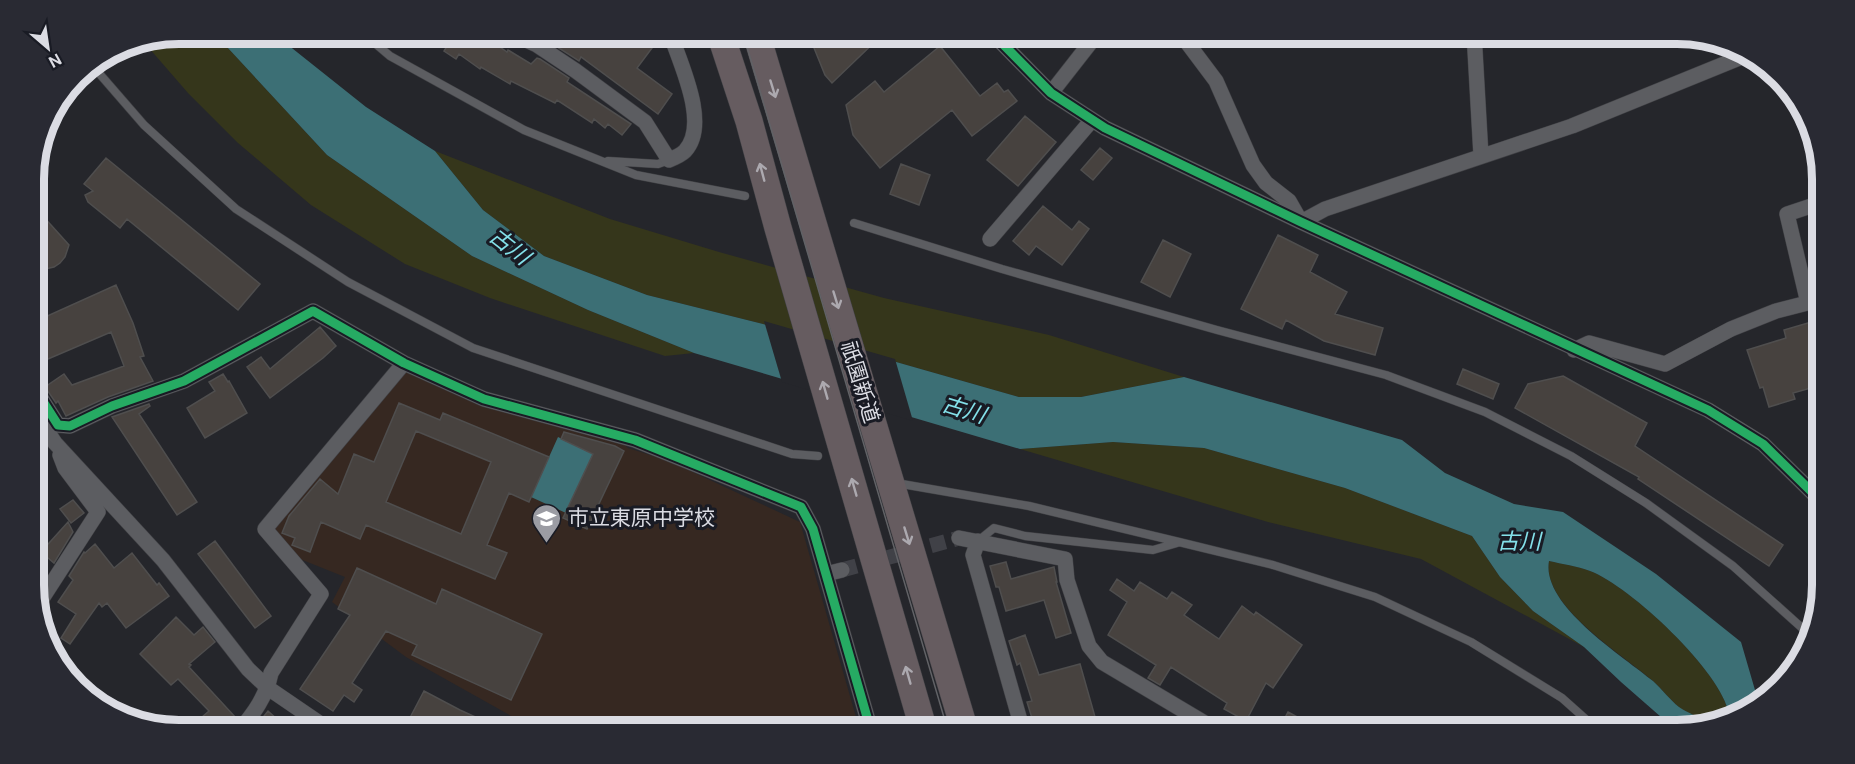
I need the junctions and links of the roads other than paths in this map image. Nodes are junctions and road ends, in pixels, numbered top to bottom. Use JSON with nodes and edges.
{"nodes":[{"id":1,"x":376,"y":44,"type":"edge"},
{"id":2,"x":535,"y":44,"type":"edge"},
{"id":3,"x":674,"y":44,"type":"edge"},
{"id":4,"x":723,"y":44,"type":"edge"},
{"id":5,"x":759,"y":44,"type":"edge"},
{"id":6,"x":1003,"y":44,"type":"edge"},
{"id":7,"x":1089,"y":44,"type":"edge"},
{"id":8,"x":1188,"y":44,"type":"edge"},
{"id":9,"x":1475,"y":44,"type":"edge"},
{"id":10,"x":1738,"y":58,"type":"edge"},
{"id":11,"x":97,"y":71,"type":"edge"},
{"id":12,"x":1051,"y":93,"type":"junction"},
{"id":13,"x":1092,"y":120,"type":"junction"},
{"id":14,"x":1481,"y":156,"type":"junction"},
{"id":15,"x":599,"y":160,"type":"junction"},
{"id":16,"x":669,"y":160,"type":"junction"},
{"id":17,"x":745,"y":196,"type":"dead end"},
{"id":18,"x":1812,"y":206,"type":"edge"},
{"id":19,"x":1301,"y":222,"type":"junction"},
{"id":20,"x":854,"y":223,"type":"dead end"},
{"id":21,"x":990,"y":240,"type":"dead end"},
{"id":22,"x":1812,"y":295,"type":"edge"},
{"id":23,"x":1812,"y":302,"type":"edge"},
{"id":24,"x":1574,"y":350,"type":"junction"},
{"id":25,"x":404,"y":363,"type":"junction"},
{"id":26,"x":44,"y":404,"type":"edge"},
{"id":27,"x":44,"y":426,"type":"edge"},
{"id":28,"x":55,"y":443,"type":"junction"},
{"id":29,"x":830,"y":451,"type":"junction"},
{"id":30,"x":887,"y":471,"type":"junction"},
{"id":31,"x":1812,"y":492,"type":"edge"},
{"id":32,"x":959,"y":538,"type":"tunnel mouth"},
{"id":33,"x":978,"y":541,"type":"junction"},
{"id":34,"x":1179,"y":542,"type":"junction"},
{"id":35,"x":842,"y":570,"type":"tunnel mouth"},
{"id":36,"x":826,"y":574,"type":"junction"},
{"id":37,"x":44,"y":595,"type":"edge"},
{"id":38,"x":1804,"y":630,"type":"edge"},
{"id":39,"x":268,"y":688,"type":"junction"},
{"id":40,"x":248,"y":720,"type":"edge"},
{"id":41,"x":315,"y":720,"type":"edge"},
{"id":42,"x":868,"y":720,"type":"edge"},
{"id":43,"x":920,"y":720,"type":"edge"},
{"id":44,"x":962,"y":720,"type":"edge"},
{"id":45,"x":1020,"y":720,"type":"edge"},
{"id":46,"x":1200,"y":720,"type":"edge"},
{"id":47,"x":1587,"y":720,"type":"edge"}],
"edges":[{"from":1,"to":15,"type":"lane"},
{"from":2,"to":16,"type":"street"},
{"from":3,"to":16,"type":"street"},
{"from":29,"to":4,"type":"highway","name":"祇園新道","one_way":true},
{"from":5,"to":30,"type":"highway","name":"祇園新道","one_way":true},
{"from":6,"to":12,"type":"street"},
{"from":7,"to":12,"type":"street"},
{"from":8,"to":19,"type":"street"},
{"from":9,"to":14,"type":"street"},
{"from":10,"to":14,"type":"street"},
{"from":11,"to":29,"type":"lane"},
{"from":12,"to":13,"type":"street"},
{"from":13,"to":19,"type":"street"},
{"from":13,"to":21,"type":"street"},
{"from":14,"to":19,"type":"street"},
{"from":15,"to":16,"type":"lane"},
{"from":15,"to":17,"type":"lane"},
{"from":18,"to":22,"type":"street"},
{"from":19,"to":24,"type":"street"},
{"from":20,"to":38,"type":"lane"},
{"from":23,"to":24,"type":"street"},
{"from":24,"to":31,"type":"street"},
{"from":25,"to":26,"type":"street"},
{"from":25,"to":36,"type":"street"},
{"from":25,"to":39,"type":"street"},
{"from":27,"to":28,"type":"street"},
{"from":28,"to":37,"type":"street"},
{"from":28,"to":39,"type":"street"},
{"from":43,"to":29,"type":"highway","name":"祇園新道","one_way":true},
{"from":30,"to":34,"type":"lane"},
{"from":30,"to":44,"type":"highway","name":"祇園新道","one_way":true},
{"from":32,"to":33,"type":"street"},
{"from":33,"to":34,"type":"lane"},
{"from":33,"to":45,"type":"street"},
{"from":33,"to":46,"type":"street"},
{"from":34,"to":47,"type":"lane"},
{"from":35,"to":36,"type":"street"},
{"from":36,"to":42,"type":"street"},
{"from":39,"to":40,"type":"street"},
{"from":39,"to":41,"type":"street"}]}
